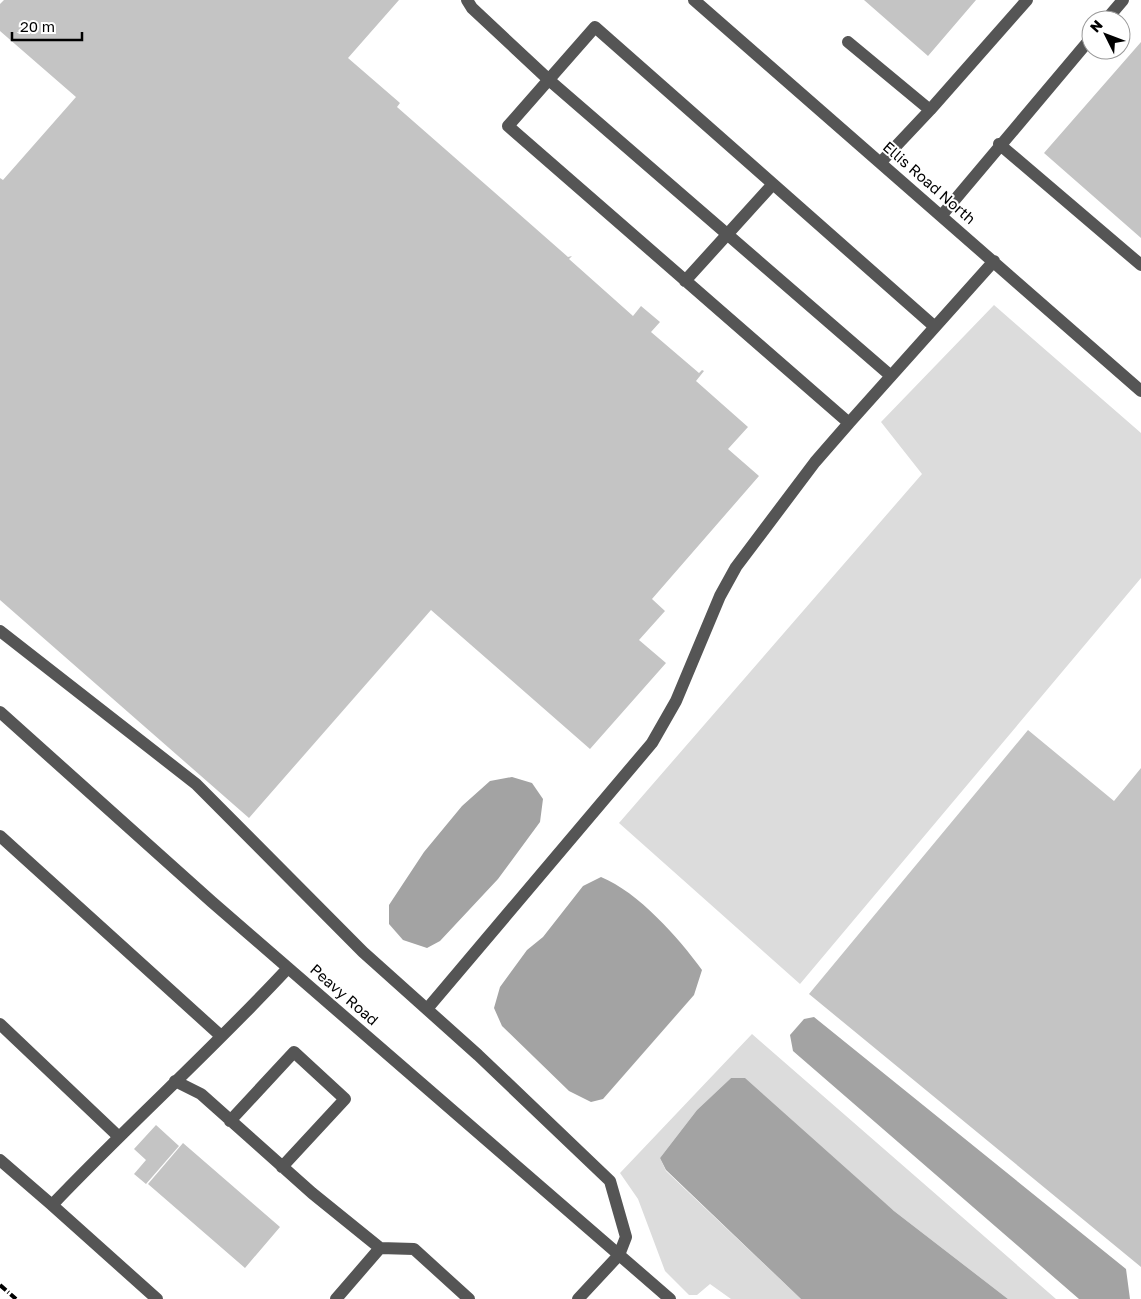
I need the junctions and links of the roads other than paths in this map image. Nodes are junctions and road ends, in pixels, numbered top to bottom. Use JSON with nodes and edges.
{"nodes":[{"id":1,"x":468,"y":0,"type":"edge"},
{"id":2,"x":694,"y":0,"type":"edge"},
{"id":3,"x":1027,"y":0,"type":"edge"},
{"id":4,"x":1124,"y":0,"type":"edge"},
{"id":5,"x":1115,"y":10,"type":"edge"},
{"id":6,"x":848,"y":42,"type":"dead end"},
{"id":7,"x":1081,"y":50,"type":"edge"},
{"id":8,"x":549,"y":80,"type":"junction"},
{"id":9,"x":930,"y":110,"type":"junction"},
{"id":10,"x":999,"y":144,"type":"junction"},
{"id":11,"x":881,"y":162,"type":"junction"},
{"id":12,"x":773,"y":184,"type":"junction"},
{"id":13,"x":942,"y":215,"type":"junction"},
{"id":14,"x":727,"y":235,"type":"junction"},
{"id":15,"x":994,"y":261,"type":"junction"},
{"id":16,"x":1141,"y":265,"type":"edge"},
{"id":17,"x":685,"y":280,"type":"junction"},
{"id":18,"x":935,"y":327,"type":"junction"},
{"id":19,"x":891,"y":376,"type":"junction"},
{"id":20,"x":1141,"y":390,"type":"edge"},
{"id":21,"x":850,"y":423,"type":"junction"},
{"id":22,"x":0,"y":631,"type":"edge"},
{"id":23,"x":0,"y":712,"type":"edge"},
{"id":24,"x":0,"y":836,"type":"edge"},
{"id":25,"x":288,"y":968,"type":"junction"},
{"id":26,"x":427,"y":1009,"type":"junction"},
{"id":27,"x":0,"y":1024,"type":"edge"},
{"id":28,"x":221,"y":1036,"type":"junction"},
{"id":29,"x":175,"y":1081,"type":"junction"},
{"id":30,"x":230,"y":1121,"type":"junction"},
{"id":31,"x":118,"y":1136,"type":"junction"},
{"id":32,"x":0,"y":1160,"type":"edge"},
{"id":33,"x":282,"y":1167,"type":"junction"},
{"id":34,"x":52,"y":1205,"type":"junction"},
{"id":35,"x":380,"y":1248,"type":"junction"},
{"id":36,"x":619,"y":1255,"type":"junction"},
{"id":37,"x":157,"y":1299,"type":"edge"},
{"id":38,"x":336,"y":1299,"type":"edge"},
{"id":39,"x":469,"y":1299,"type":"edge"},
{"id":40,"x":578,"y":1299,"type":"edge"},
{"id":41,"x":670,"y":1299,"type":"edge"}],
"edges":[{"from":1,"to":8,"type":"street"},
{"from":2,"to":11,"type":"street","name":"Ellis Road North"},
{"from":3,"to":9,"type":"street"},
{"from":4,"to":5,"type":"street"},
{"from":6,"to":9,"type":"street"},
{"from":7,"to":10,"type":"street"},
{"from":8,"to":12,"type":"street"},
{"from":8,"to":14,"type":"street"},
{"from":8,"to":17,"type":"street"},
{"from":9,"to":11,"type":"street"},
{"from":10,"to":13,"type":"street"},
{"from":10,"to":16,"type":"street"},
{"from":11,"to":13,"type":"street","name":"Ellis Road North"},
{"from":12,"to":14,"type":"street"},
{"from":12,"to":18,"type":"street"},
{"from":13,"to":15,"type":"street","name":"Ellis Road North"},
{"from":14,"to":17,"type":"street"},
{"from":14,"to":19,"type":"street"},
{"from":15,"to":18,"type":"street"},
{"from":15,"to":20,"type":"street","name":"Ellis Road North"},
{"from":17,"to":21,"type":"street"},
{"from":18,"to":19,"type":"street"},
{"from":19,"to":21,"type":"street"},
{"from":21,"to":26,"type":"street"},
{"from":22,"to":26,"type":"street"},
{"from":23,"to":25,"type":"street","name":"Peavy Road"},
{"from":24,"to":28,"type":"street"},
{"from":25,"to":28,"type":"street"},
{"from":25,"to":36,"type":"street","name":"Peavy Road"},
{"from":26,"to":36,"type":"street"},
{"from":27,"to":31,"type":"street"},
{"from":28,"to":29,"type":"street"},
{"from":29,"to":30,"type":"street"},
{"from":29,"to":31,"type":"street"},
{"from":30,"to":33,"type":"street"},
{"from":30,"to":33,"type":"street"},
{"from":31,"to":34,"type":"street"},
{"from":32,"to":34,"type":"street"},
{"from":33,"to":35,"type":"street"},
{"from":34,"to":37,"type":"street"},
{"from":35,"to":38,"type":"street"},
{"from":35,"to":39,"type":"street"},
{"from":36,"to":40,"type":"street"},
{"from":36,"to":41,"type":"street","name":"Peavy Road"}]}
